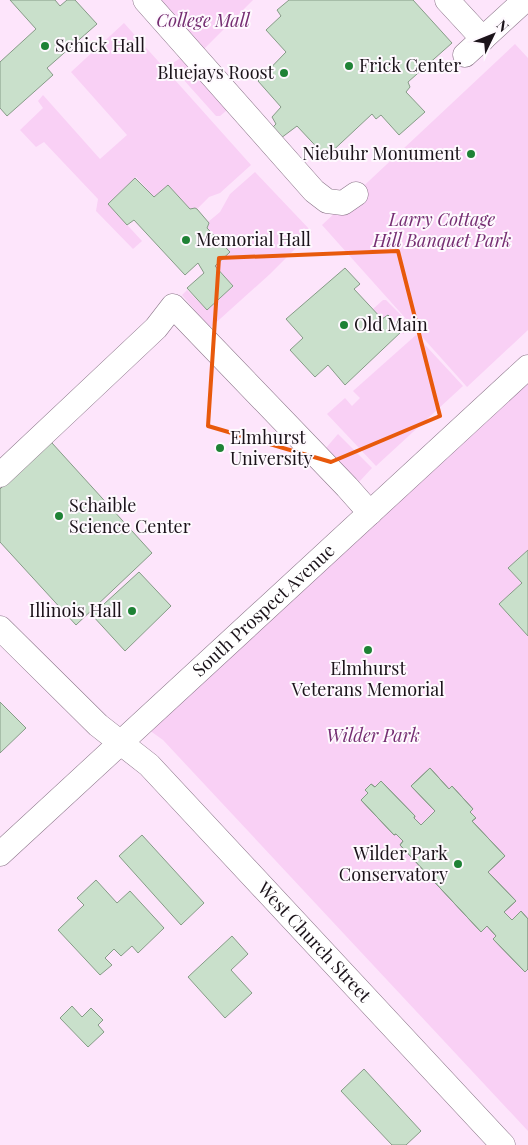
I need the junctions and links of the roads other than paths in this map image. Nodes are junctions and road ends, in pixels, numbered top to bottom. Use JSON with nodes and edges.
{"nodes":[{"id":1,"x":145,"y":0,"type":"edge"},
{"id":2,"x":448,"y":0,"type":"edge"},
{"id":3,"x":525,"y":0,"type":"edge"},
{"id":4,"x":483,"y":39,"type":"junction"},
{"id":5,"x":465,"y":55,"type":"dead end"},
{"id":6,"x":356,"y":194,"type":"dead end"},
{"id":7,"x":528,"y":367,"type":"edge"},
{"id":8,"x":0,"y":475,"type":"edge"},
{"id":9,"x":370,"y":513,"type":"junction"},
{"id":10,"x":0,"y":628,"type":"edge"},
{"id":11,"x":121,"y":743,"type":"junction"},
{"id":12,"x":0,"y":854,"type":"edge"},
{"id":13,"x":503,"y":1145,"type":"edge"}],
"edges":[{"from":1,"to":6,"type":"street"},
{"from":2,"to":4,"type":"street"},
{"from":3,"to":4,"type":"street"},
{"from":4,"to":5,"type":"street"},
{"from":7,"to":9,"type":"street","name":"South Prospect Avenue"},
{"from":8,"to":9,"type":"street"},
{"from":9,"to":11,"type":"street","name":"South Prospect Avenue"},
{"from":10,"to":11,"type":"street","name":"West Church Street"},
{"from":11,"to":12,"type":"street","name":"South Prospect Avenue"},
{"from":11,"to":13,"type":"street","name":"West Church Street"}]}
